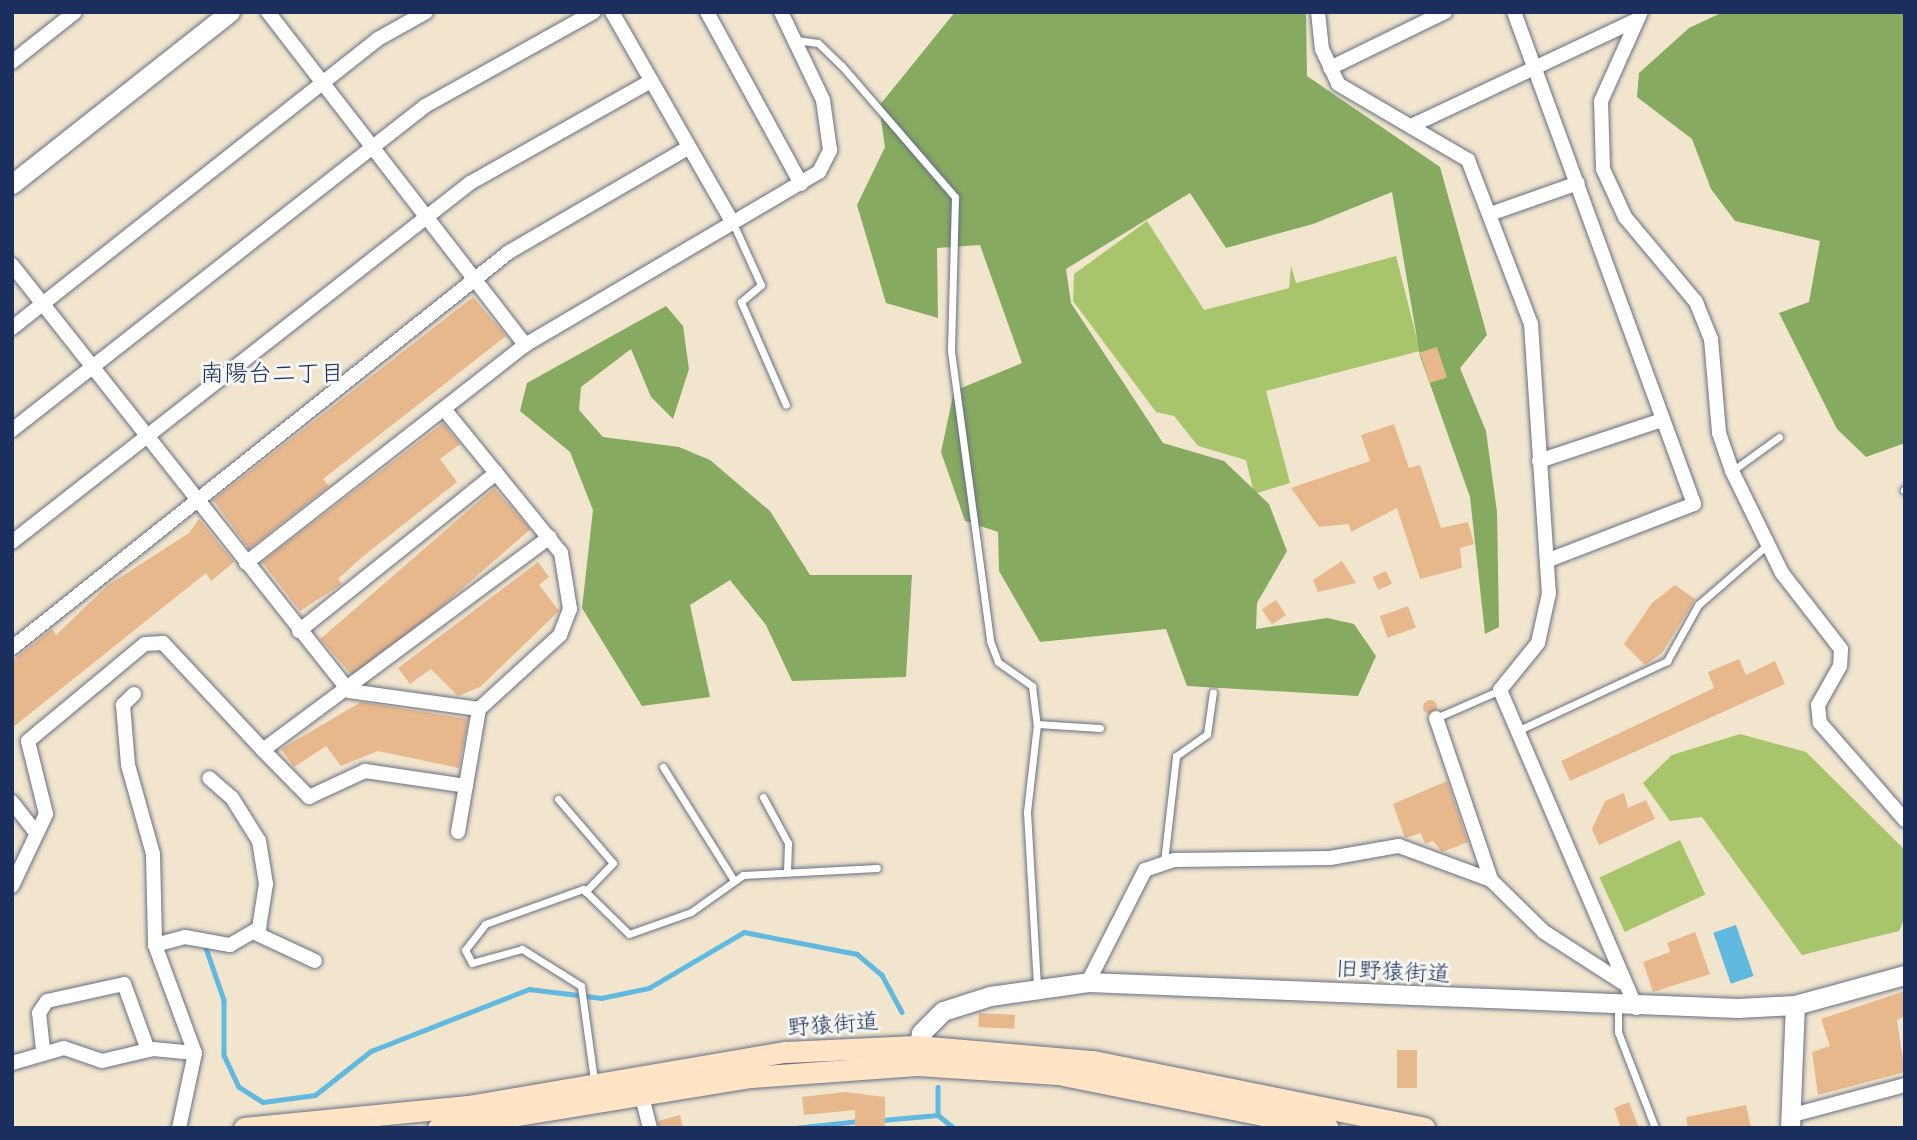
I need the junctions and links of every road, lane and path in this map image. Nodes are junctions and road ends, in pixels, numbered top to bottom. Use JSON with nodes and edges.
{"nodes":[{"id":1,"x":75,"y":12,"type":"edge"},
{"id":2,"x":230,"y":12,"type":"edge"},
{"id":3,"x":268,"y":12,"type":"edge"},
{"id":4,"x":426,"y":12,"type":"edge"},
{"id":5,"x":594,"y":12,"type":"edge"},
{"id":6,"x":612,"y":12,"type":"edge"},
{"id":7,"x":707,"y":12,"type":"edge"},
{"id":8,"x":781,"y":12,"type":"edge"},
{"id":9,"x":1318,"y":12,"type":"edge"},
{"id":10,"x":1445,"y":12,"type":"edge"},
{"id":11,"x":1514,"y":12,"type":"edge"},
{"id":12,"x":1637,"y":15,"type":"edge"},
{"id":13,"x":1419,"y":18,"type":"edge"},
{"id":14,"x":795,"y":40,"type":"junction"},
{"id":15,"x":12,"y":62,"type":"edge"},
{"id":16,"x":1331,"y":68,"type":"junction"},
{"id":17,"x":1537,"y":69,"type":"junction"},
{"id":18,"x":651,"y":81,"type":"junction"},
{"id":19,"x":323,"y":83,"type":"junction"},
{"id":20,"x":1411,"y":126,"type":"junction"},
{"id":21,"x":372,"y":148,"type":"junction"},
{"id":22,"x":688,"y":148,"type":"junction"},
{"id":23,"x":1577,"y":183,"type":"junction"},
{"id":24,"x":12,"y":184,"type":"edge"},
{"id":25,"x":801,"y":184,"type":"junction"},
{"id":26,"x":1490,"y":214,"type":"junction"},
{"id":27,"x":427,"y":218,"type":"junction"},
{"id":28,"x":731,"y":220,"type":"junction"},
{"id":29,"x":12,"y":265,"type":"edge"},
{"id":30,"x":475,"y":280,"type":"junction"},
{"id":31,"x":43,"y":304,"type":"junction"},
{"id":32,"x":12,"y":328,"type":"edge"},
{"id":33,"x":525,"y":345,"type":"junction"},
{"id":34,"x":93,"y":368,"type":"junction"},
{"id":35,"x":786,"y":405,"type":"dead end"},
{"id":36,"x":444,"y":409,"type":"junction"},
{"id":37,"x":1662,"y":420,"type":"junction"},
{"id":38,"x":12,"y":430,"type":"edge"},
{"id":39,"x":1779,"y":437,"type":"dead end"},
{"id":40,"x":149,"y":440,"type":"junction"},
{"id":41,"x":1539,"y":461,"type":"junction"},
{"id":42,"x":1732,"y":471,"type":"junction"},
{"id":43,"x":496,"y":473,"type":"junction"},
{"id":44,"x":199,"y":503,"type":"junction"},
{"id":45,"x":550,"y":537,"type":"junction"},
{"id":46,"x":12,"y":542,"type":"edge"},
{"id":47,"x":1770,"y":542,"type":"junction"},
{"id":48,"x":1549,"y":559,"type":"junction"},
{"id":49,"x":246,"y":563,"type":"junction"},
{"id":50,"x":299,"y":631,"type":"junction"},
{"id":51,"x":12,"y":648,"type":"edge"},
{"id":52,"x":1500,"y":690,"type":"junction"},
{"id":53,"x":349,"y":691,"type":"junction"},
{"id":54,"x":1213,"y":692,"type":"dead end"},
{"id":55,"x":134,"y":694,"type":"dead end"},
{"id":56,"x":479,"y":709,"type":"junction"},
{"id":57,"x":1436,"y":718,"type":"joint"},
{"id":58,"x":1037,"y":724,"type":"junction"},
{"id":59,"x":1100,"y":728,"type":"dead end"},
{"id":60,"x":1517,"y":731,"type":"junction"},
{"id":61,"x":263,"y":750,"type":"junction"},
{"id":62,"x":663,"y":767,"type":"dead end"},
{"id":63,"x":209,"y":778,"type":"dead end"},
{"id":64,"x":466,"y":786,"type":"junction"},
{"id":65,"x":763,"y":797,"type":"dead end"},
{"id":66,"x":558,"y":799,"type":"dead end"},
{"id":67,"x":12,"y":802,"type":"edge"},
{"id":68,"x":1905,"y":820,"type":"edge"},
{"id":69,"x":458,"y":832,"type":"dead end"},
{"id":70,"x":36,"y":833,"type":"junction"},
{"id":71,"x":1164,"y":862,"type":"junction"},
{"id":72,"x":877,"y":868,"type":"dead end"},
{"id":73,"x":787,"y":869,"type":"junction"},
{"id":74,"x":733,"y":879,"type":"junction"},
{"id":75,"x":1491,"y":880,"type":"junction"},
{"id":76,"x":12,"y":887,"type":"edge"},
{"id":77,"x":585,"y":891,"type":"junction"},
{"id":78,"x":255,"y":933,"type":"junction"},
{"id":79,"x":155,"y":945,"type":"junction"},
{"id":80,"x":315,"y":961,"type":"dead end"},
{"id":81,"x":1905,"y":975,"type":"edge"},
{"id":82,"x":1088,"y":982,"type":"junction"},
{"id":83,"x":1624,"y":984,"type":"junction"},
{"id":84,"x":1037,"y":988,"type":"junction"},
{"id":85,"x":1796,"y":1005,"type":"junction"},
{"id":86,"x":1627,"y":1008,"type":"junction"},
{"id":87,"x":43,"y":1050,"type":"junction"},
{"id":88,"x":148,"y":1050,"type":"junction"},
{"id":89,"x":195,"y":1053,"type":"junction"},
{"id":90,"x":917,"y":1056,"type":"junction"},
{"id":91,"x":12,"y":1063,"type":"edge"},
{"id":92,"x":594,"y":1084,"type":"junction"},
{"id":93,"x":1905,"y":1085,"type":"edge"},
{"id":94,"x":639,"y":1086,"type":"junction"},
{"id":95,"x":1792,"y":1121,"type":"edge"},
{"id":96,"x":179,"y":1128,"type":"edge"},
{"id":97,"x":244,"y":1128,"type":"edge"},
{"id":98,"x":438,"y":1128,"type":"edge"},
{"id":99,"x":650,"y":1128,"type":"edge"},
{"id":100,"x":1328,"y":1128,"type":"edge"},
{"id":101,"x":1424,"y":1128,"type":"edge"},
{"id":102,"x":1656,"y":1128,"type":"edge"}],
"edges":[{"from":1,"to":15,"type":"street"},
{"from":2,"to":24,"type":"street"},
{"from":3,"to":19,"type":"street"},
{"from":4,"to":19,"type":"street"},
{"from":5,"to":21,"type":"street"},
{"from":6,"to":18,"type":"street"},
{"from":7,"to":25,"type":"street"},
{"from":8,"to":14,"type":"street"},
{"from":9,"to":16,"type":"street"},
{"from":10,"to":13,"type":"street"},
{"from":11,"to":17,"type":"street"},
{"from":12,"to":17,"type":"street"},
{"from":12,"to":42,"type":"street"},
{"from":13,"to":16,"type":"street"},
{"from":14,"to":25,"type":"street"},
{"from":14,"to":58,"type":"lane"},
{"from":16,"to":20,"type":"street"},
{"from":17,"to":20,"type":"street"},
{"from":17,"to":23,"type":"street"},
{"from":18,"to":22,"type":"street"},
{"from":18,"to":27,"type":"street"},
{"from":19,"to":21,"type":"street"},
{"from":19,"to":31,"type":"street"},
{"from":20,"to":26,"type":"street"},
{"from":21,"to":27,"type":"street"},
{"from":21,"to":34,"type":"street"},
{"from":22,"to":28,"type":"street"},
{"from":22,"to":30,"type":"street"},
{"from":23,"to":26,"type":"street"},
{"from":23,"to":37,"type":"street"},
{"from":25,"to":28,"type":"street"},
{"from":26,"to":41,"type":"street"},
{"from":27,"to":30,"type":"street"},
{"from":27,"to":40,"type":"street"},
{"from":28,"to":33,"type":"street"},
{"from":28,"to":35,"type":"lane"},
{"from":29,"to":31,"type":"street"},
{"from":30,"to":33,"type":"street"},
{"from":30,"to":44,"type":"street"},
{"from":31,"to":32,"type":"street"},
{"from":31,"to":34,"type":"street"},
{"from":33,"to":36,"type":"street"},
{"from":34,"to":38,"type":"street"},
{"from":34,"to":40,"type":"street"},
{"from":36,"to":43,"type":"street"},
{"from":36,"to":49,"type":"street"},
{"from":37,"to":41,"type":"street"},
{"from":37,"to":48,"type":"street"},
{"from":39,"to":42,"type":"lane"},
{"from":40,"to":44,"type":"street"},
{"from":40,"to":46,"type":"street"},
{"from":41,"to":48,"type":"street"},
{"from":42,"to":47,"type":"street"},
{"from":43,"to":45,"type":"street"},
{"from":43,"to":50,"type":"street"},
{"from":44,"to":49,"type":"street"},
{"from":44,"to":51,"type":"street"},
{"from":45,"to":53,"type":"street"},
{"from":45,"to":56,"type":"street"},
{"from":47,"to":60,"type":"lane"},
{"from":47,"to":68,"type":"street"},
{"from":48,"to":52,"type":"street"},
{"from":49,"to":50,"type":"street"},
{"from":50,"to":53,"type":"street"},
{"from":52,"to":57,"type":"lane"},
{"from":52,"to":60,"type":"street"},
{"from":53,"to":56,"type":"street"},
{"from":53,"to":61,"type":"street"},
{"from":54,"to":71,"type":"lane"},
{"from":55,"to":79,"type":"street"},
{"from":56,"to":64,"type":"street"},
{"from":57,"to":75,"type":"street"},
{"from":58,"to":59,"type":"lane"},
{"from":58,"to":84,"type":"lane"},
{"from":60,"to":83,"type":"street"},
{"from":61,"to":64,"type":"street"},
{"from":61,"to":70,"type":"street"},
{"from":62,"to":74,"type":"lane"},
{"from":63,"to":78,"type":"street"},
{"from":64,"to":69,"type":"street"},
{"from":65,"to":73,"type":"lane"},
{"from":66,"to":77,"type":"lane"},
{"from":67,"to":70,"type":"street"},
{"from":70,"to":76,"type":"street"},
{"from":71,"to":75,"type":"street"},
{"from":71,"to":82,"type":"street"},
{"from":72,"to":73,"type":"lane"},
{"from":73,"to":74,"type":"lane"},
{"from":74,"to":77,"type":"lane"},
{"from":75,"to":83,"type":"street"},
{"from":77,"to":92,"type":"lane"},
{"from":78,"to":79,"type":"street"},
{"from":78,"to":80,"type":"street"},
{"from":79,"to":89,"type":"street"},
{"from":81,"to":85,"type":"street","name":"旧野猿街道"},
{"from":82,"to":84,"type":"street","name":"旧野猿街道"},
{"from":82,"to":86,"type":"street","name":"旧野猿街道"},
{"from":83,"to":86,"type":"street"},
{"from":84,"to":90,"type":"street","name":"旧野猿街道"},
{"from":85,"to":86,"type":"street","name":"旧野猿街道"},
{"from":85,"to":95,"type":"street"},
{"from":86,"to":102,"type":"lane"},
{"from":87,"to":88,"type":"street"},
{"from":87,"to":88,"type":"street"},
{"from":87,"to":91,"type":"street"},
{"from":88,"to":89,"type":"street"},
{"from":89,"to":96,"type":"street"},
{"from":90,"to":94,"type":"main road","name":"野猿街道"},
{"from":90,"to":100,"type":"main road","name":"野猿街道"},
{"from":90,"to":101,"type":"main road","name":"野猿街道"},
{"from":92,"to":94,"type":"main road","name":"野猿街道"},
{"from":92,"to":97,"type":"main road","name":"野猿街道"},
{"from":93,"to":95,"type":"street"},
{"from":94,"to":98,"type":"main road","name":"野猿街道"},
{"from":94,"to":99,"type":"street"}]}
